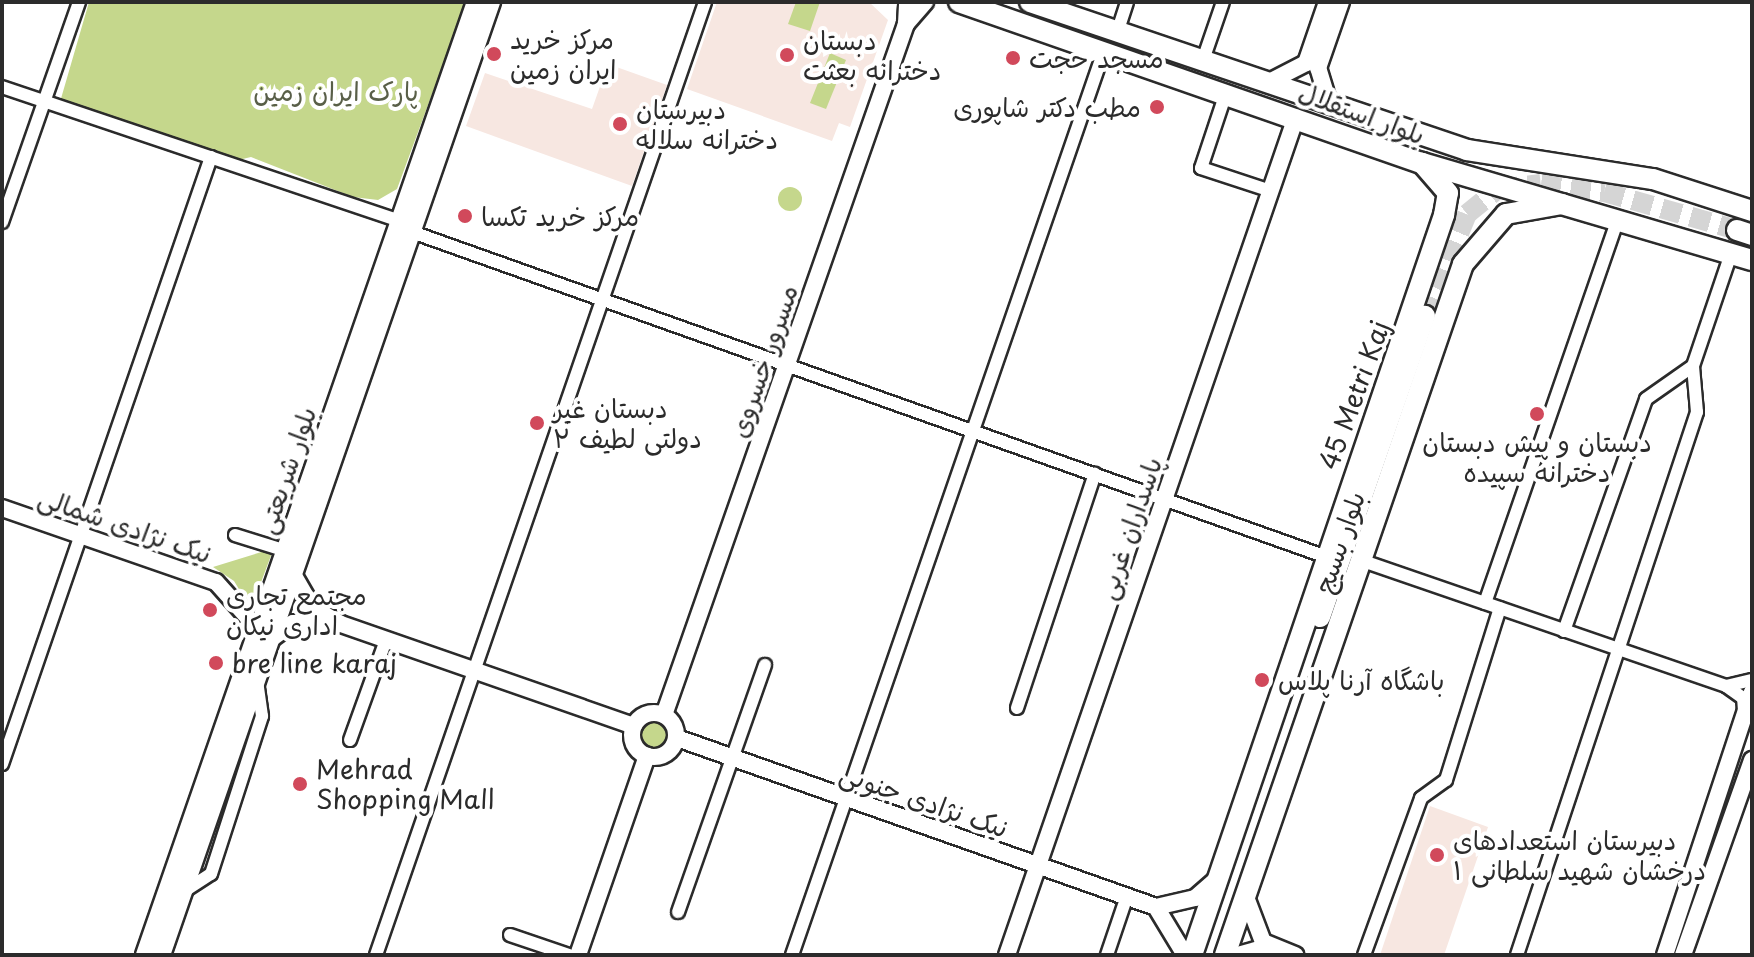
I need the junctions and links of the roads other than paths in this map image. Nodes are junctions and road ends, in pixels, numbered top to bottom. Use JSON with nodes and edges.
{"nodes":[{"id":1,"x":79,"y":2,"type":"edge"},
{"id":2,"x":476,"y":2,"type":"edge"},
{"id":3,"x":491,"y":2,"type":"edge"},
{"id":4,"x":705,"y":2,"type":"edge"},
{"id":5,"x":907,"y":2,"type":"edge"},
{"id":6,"x":925,"y":2,"type":"edge"},
{"id":7,"x":959,"y":2,"type":"edge"},
{"id":8,"x":1030,"y":2,"type":"edge"},
{"id":9,"x":1127,"y":2,"type":"edge"},
{"id":10,"x":1223,"y":2,"type":"edge"},
{"id":11,"x":1327,"y":2,"type":"edge"},
{"id":12,"x":1341,"y":2,"type":"edge"},
{"id":13,"x":906,"y":24,"type":"junction"},
{"id":14,"x":1118,"y":30,"type":"junction"},
{"id":15,"x":1104,"y":51,"type":"junction"},
{"id":16,"x":1203,"y":60,"type":"junction"},
{"id":17,"x":1312,"y":65,"type":"junction"},
{"id":18,"x":1269,"y":82,"type":"junction"},
{"id":19,"x":2,"y":87,"type":"edge"},
{"id":20,"x":1226,"y":93,"type":"junction"},
{"id":21,"x":1328,"y":100,"type":"junction"},
{"id":22,"x":44,"y":101,"type":"junction"},
{"id":23,"x":1296,"y":117,"type":"junction"},
{"id":24,"x":211,"y":157,"type":"junction"},
{"id":25,"x":1422,"y":163,"type":"junction"},
{"id":26,"x":1271,"y":191,"type":"junction"},
{"id":27,"x":1562,"y":204,"type":"junction"},
{"id":28,"x":1752,"y":211,"type":"edge"},
{"id":29,"x":1618,"y":220,"type":"junction"},
{"id":30,"x":2,"y":222,"type":"edge"},
{"id":31,"x":406,"y":226,"type":"junction"},
{"id":32,"x":1731,"y":254,"type":"junction"},
{"id":33,"x":1752,"y":260,"type":"edge"},
{"id":34,"x":603,"y":300,"type":"junction"},
{"id":35,"x":1428,"y":314,"type":"junction"},
{"id":36,"x":787,"y":365,"type":"junction"},
{"id":37,"x":1693,"y":366,"type":"junction"},
{"id":38,"x":973,"y":431,"type":"junction"},
{"id":39,"x":1095,"y":474,"type":"junction"},
{"id":40,"x":1164,"y":498,"type":"junction"},
{"id":41,"x":2,"y":508,"type":"edge"},
{"id":42,"x":81,"y":535,"type":"junction"},
{"id":43,"x":235,"y":535,"type":"dead end"},
{"id":44,"x":286,"y":551,"type":"junction"},
{"id":45,"x":1324,"y":556,"type":"junction"},
{"id":46,"x":1360,"y":560,"type":"junction"},
{"id":47,"x":293,"y":574,"type":"junction"},
{"id":48,"x":1485,"y":603,"type":"junction"},
{"id":49,"x":1500,"y":608,"type":"junction"},
{"id":50,"x":341,"y":624,"type":"junction"},
{"id":51,"x":1564,"y":631,"type":"junction"},
{"id":52,"x":264,"y":634,"type":"junction"},
{"id":53,"x":386,"y":640,"type":"junction"},
{"id":54,"x":1618,"y":649,"type":"junction"},
{"id":55,"x":1297,"y":653,"type":"junction"},
{"id":56,"x":765,"y":665,"type":"dead end"},
{"id":57,"x":475,"y":671,"type":"junction"},
{"id":58,"x":1752,"y":680,"type":"edge"},
{"id":59,"x":1726,"y":686,"type":"junction"},
{"id":60,"x":1752,"y":692,"type":"edge"},
{"id":61,"x":1017,"y":708,"type":"dead end"},
{"id":62,"x":664,"y":715,"type":"junction"},
{"id":63,"x":1744,"y":717,"type":"junction"},
{"id":64,"x":634,"y":726,"type":"junction"},
{"id":65,"x":677,"y":738,"type":"junction"},
{"id":66,"x":350,"y":740,"type":"dead end"},
{"id":67,"x":647,"y":756,"type":"junction"},
{"id":68,"x":731,"y":757,"type":"junction"},
{"id":69,"x":1752,"y":760,"type":"edge"},
{"id":70,"x":2,"y":764,"type":"edge"},
{"id":71,"x":846,"y":798,"type":"junction"},
{"id":72,"x":1038,"y":865,"type":"junction"},
{"id":73,"x":1221,"y":874,"type":"junction"},
{"id":74,"x":1127,"y":896,"type":"junction"},
{"id":75,"x":1246,"y":897,"type":"junction"},
{"id":76,"x":1156,"y":907,"type":"junction"},
{"id":77,"x":678,"y":912,"type":"dead end"},
{"id":78,"x":1677,"y":918,"type":"junction"},
{"id":79,"x":1693,"y":926,"type":"junction"},
{"id":80,"x":510,"y":935,"type":"dead end"},
{"id":81,"x":1270,"y":946,"type":"junction"},
{"id":82,"x":1666,"y":950,"type":"edge"},
{"id":83,"x":1683,"y":954,"type":"edge"},
{"id":84,"x":145,"y":955,"type":"edge"},
{"id":85,"x":161,"y":955,"type":"edge"},
{"id":86,"x":376,"y":955,"type":"edge"},
{"id":87,"x":569,"y":955,"type":"edge"},
{"id":88,"x":578,"y":955,"type":"edge"},
{"id":89,"x":792,"y":955,"type":"edge"},
{"id":90,"x":1007,"y":955,"type":"edge"},
{"id":91,"x":1107,"y":955,"type":"edge"},
{"id":92,"x":1185,"y":955,"type":"edge"},
{"id":93,"x":1192,"y":955,"type":"edge"},
{"id":94,"x":1225,"y":955,"type":"edge"},
{"id":95,"x":1238,"y":955,"type":"edge"},
{"id":96,"x":1296,"y":955,"type":"edge"},
{"id":97,"x":1364,"y":955,"type":"edge"},
{"id":98,"x":1517,"y":955,"type":"edge"}],
"edges":[{"from":1,"to":22,"type":"street"},
{"from":2,"to":31,"type":"main road","name":"بلوار شریعتی"},
{"from":3,"to":31,"type":"main road","name":"بلوار شریعتی"},
{"from":4,"to":34,"type":"street"},
{"from":5,"to":13,"type":"street"},
{"from":6,"to":13,"type":"street"},
{"from":7,"to":15,"type":"main road","name":"بلوار استقلال"},
{"from":8,"to":14,"type":"main road","name":"بلوار استقلال"},
{"from":9,"to":14,"type":"street"},
{"from":10,"to":16,"type":"street"},
{"from":11,"to":17,"type":"street"},
{"from":12,"to":17,"type":"street"},
{"from":13,"to":36,"type":"street","name":"مسرور خسروی"},
{"from":14,"to":16,"type":"main road","name":"بلوار استقلال"},
{"from":15,"to":20,"type":"main road","name":"بلوار استقلال"},
{"from":15,"to":38,"type":"street"},
{"from":16,"to":18,"type":"main road","name":"بلوار استقلال"},
{"from":17,"to":18,"type":"street"},
{"from":17,"to":21,"type":"street"},
{"from":18,"to":21,"type":"main road","name":"بلوار استقلال"},
{"from":19,"to":22,"type":"street"},
{"from":20,"to":23,"type":"main road","name":"بلوار استقلال"},
{"from":20,"to":26,"type":"street"},
{"from":21,"to":28,"type":"main road","name":"بلوار استقلال"},
{"from":22,"to":24,"type":"street"},
{"from":22,"to":30,"type":"street"},
{"from":23,"to":25,"type":"main road","name":"بلوار استقلال"},
{"from":23,"to":26,"type":"street","name":"پاسداران غربی"},
{"from":24,"to":31,"type":"street"},
{"from":24,"to":42,"type":"street"},
{"from":25,"to":27,"type":"main road","name":"بلوار استقلال"},
{"from":25,"to":35,"type":"main road","name":"45 Metri Kaj"},
{"from":26,"to":40,"type":"street","name":"پاسداران غربی"},
{"from":27,"to":29,"type":"main road","name":"بلوار استقلال"},
{"from":27,"to":35,"type":"main road","name":"بلوار بسیج"},
{"from":29,"to":32,"type":"main road","name":"بلوار استقلال"},
{"from":29,"to":48,"type":"street"},
{"from":31,"to":34,"type":"street"},
{"from":31,"to":44,"type":"main road","name":"بلوار شریعتی"},
{"from":31,"to":47,"type":"main road","name":"بلوار شریعتی"},
{"from":32,"to":33,"type":"main road","name":"بلوار استقلال"},
{"from":32,"to":37,"type":"street"},
{"from":34,"to":36,"type":"street"},
{"from":34,"to":57,"type":"street"},
{"from":35,"to":45,"type":"main road","name":"45 Metri Kaj"},
{"from":35,"to":46,"type":"main road","name":"بلوار بسیج"},
{"from":35,"to":55,"type":"main road"},
{"from":36,"to":38,"type":"street"},
{"from":36,"to":62,"type":"street","name":"مسرور خسروی"},
{"from":37,"to":51,"type":"street"},
{"from":37,"to":54,"type":"street"},
{"from":38,"to":39,"type":"street"},
{"from":38,"to":71,"type":"street"},
{"from":39,"to":40,"type":"street"},
{"from":39,"to":61,"type":"street"},
{"from":40,"to":45,"type":"street"},
{"from":40,"to":72,"type":"street","name":"پاسداران غربی"},
{"from":41,"to":42,"type":"street","name":"نیک نژادی شمالی"},
{"from":42,"to":52,"type":"street","name":"نیک نژادی شمالی"},
{"from":42,"to":70,"type":"street"},
{"from":43,"to":44,"type":"street"},
{"from":44,"to":52,"type":"main road","name":"بلوار شریعتی"},
{"from":45,"to":55,"type":"main road","name":"45 Metri Kaj"},
{"from":46,"to":48,"type":"street"},
{"from":46,"to":75,"type":"main road","name":"بلوار بسیج"},
{"from":47,"to":50,"type":"street"},
{"from":47,"to":52,"type":"main road","name":"بلوار شریعتی"},
{"from":48,"to":49,"type":"street"},
{"from":49,"to":51,"type":"street"},
{"from":49,"to":97,"type":"street"},
{"from":50,"to":52,"type":"street"},
{"from":50,"to":53,"type":"street"},
{"from":51,"to":54,"type":"street"},
{"from":52,"to":84,"type":"main road","name":"بلوار شریعتی"},
{"from":52,"to":85,"type":"main road","name":"بلوار شریعتی"},
{"from":53,"to":57,"type":"street"},
{"from":53,"to":66,"type":"street"},
{"from":54,"to":59,"type":"street"},
{"from":54,"to":98,"type":"street"},
{"from":55,"to":73,"type":"main road"},
{"from":56,"to":68,"type":"street"},
{"from":57,"to":64,"type":"street"},
{"from":57,"to":86,"type":"street"},
{"from":58,"to":59,"type":"street"},
{"from":59,"to":63,"type":"street"},
{"from":60,"to":63,"type":"street"},
{"from":62,"to":64,"type":"street"},
{"from":62,"to":65,"type":"street"},
{"from":63,"to":78,"type":"street"},
{"from":64,"to":67,"type":"street"},
{"from":65,"to":67,"type":"street"},
{"from":65,"to":68,"type":"street","name":"نیک نژادی جنوبی"},
{"from":67,"to":88,"type":"street"},
{"from":68,"to":71,"type":"street","name":"نیک نژادی جنوبی"},
{"from":68,"to":77,"type":"street"},
{"from":69,"to":79,"type":"street"},
{"from":71,"to":72,"type":"street","name":"نیک نژادی جنوبی"},
{"from":71,"to":89,"type":"street"},
{"from":72,"to":74,"type":"street","name":"نیک نژادی جنوبی"},
{"from":72,"to":90,"type":"street","name":"پاسداران غربی"},
{"from":73,"to":76,"type":"street"},
{"from":73,"to":93,"type":"main road"},
{"from":74,"to":76,"type":"street","name":"نیک نژادی جنوبی"},
{"from":74,"to":91,"type":"street"},
{"from":75,"to":81,"type":"street"},
{"from":75,"to":94,"type":"main road","name":"بلوار بسیج"},
{"from":76,"to":92,"type":"street"},
{"from":78,"to":79,"type":"street"},
{"from":78,"to":82,"type":"street"},
{"from":79,"to":83,"type":"street"},
{"from":80,"to":87,"type":"street"},
{"from":81,"to":95,"type":"street"},
{"from":81,"to":96,"type":"street"},
{"from":82,"to":83,"type":"street"}]}
